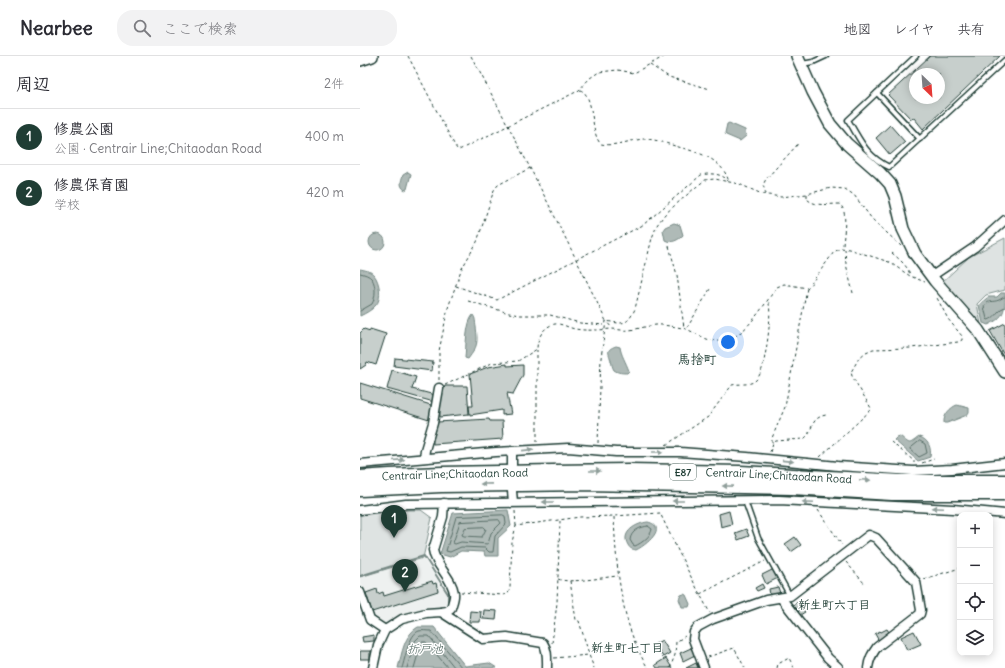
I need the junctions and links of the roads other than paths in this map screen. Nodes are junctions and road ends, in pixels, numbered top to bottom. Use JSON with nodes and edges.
{"nodes":[{"id":1,"x":372,"y":56,"type":"edge"},
{"id":2,"x":826,"y":56,"type":"edge"},
{"id":3,"x":916,"y":56,"type":"edge"},
{"id":4,"x":360,"y":60,"type":"edge"},
{"id":5,"x":800,"y":60,"type":"edge"},
{"id":6,"x":1005,"y":60,"type":"edge"},
{"id":7,"x":877,"y":93,"type":"junction"},
{"id":8,"x":920,"y":139,"type":"junction"},
{"id":9,"x":1005,"y":220,"type":"edge"},
{"id":10,"x":933,"y":280,"type":"junction"},
{"id":11,"x":1005,"y":372,"type":"edge"},
{"id":12,"x":439,"y":388,"type":"road end"},
{"id":13,"x":512,"y":452,"type":"junction"},
{"id":14,"x":746,"y":456,"type":"junction"},
{"id":15,"x":424,"y":458,"type":"junction"},
{"id":16,"x":1005,"y":463,"type":"edge"},
{"id":17,"x":360,"y":464,"type":"edge"},
{"id":18,"x":512,"y":465,"type":"dead end"},
{"id":19,"x":745,"y":467,"type":"dead end"},
{"id":20,"x":360,"y":473,"type":"edge"},
{"id":21,"x":390,"y":476,"type":"junction"},
{"id":22,"x":1005,"y":482,"type":"edge"},
{"id":23,"x":362,"y":487,"type":"edge"},
{"id":24,"x":512,"y":491,"type":"dead end"},
{"id":25,"x":1005,"y":493,"type":"edge"},
{"id":26,"x":745,"y":497,"type":"junction"},
{"id":27,"x":513,"y":502,"type":"junction"},
{"id":28,"x":444,"y":503,"type":"junction"},
{"id":29,"x":360,"y":510,"type":"edge"},
{"id":30,"x":1005,"y":514,"type":"edge"},
{"id":31,"x":360,"y":592,"type":"edge"},
{"id":32,"x":790,"y":596,"type":"junction"},
{"id":33,"x":781,"y":598,"type":"junction"},
{"id":34,"x":441,"y":612,"type":"junction"},
{"id":35,"x":385,"y":630,"type":"junction"},
{"id":36,"x":373,"y":668,"type":"edge"},
{"id":37,"x":547,"y":668,"type":"edge"},
{"id":38,"x":704,"y":668,"type":"edge"},
{"id":39,"x":838,"y":668,"type":"edge"},
{"id":40,"x":868,"y":668,"type":"edge"}],
"edges":[{"from":1,"to":4,"type":"street"},
{"from":2,"to":5,"type":"lane"},
{"from":3,"to":7,"type":"lane"},
{"from":5,"to":10,"type":"street"},
{"from":6,"to":8,"type":"lane"},
{"from":7,"to":8,"type":"lane"},
{"from":7,"to":8,"type":"lane"},
{"from":9,"to":10,"type":"street"},
{"from":10,"to":11,"type":"street"},
{"from":12,"to":15,"type":"street"},
{"from":13,"to":14,"type":"street","one_way":true},
{"from":13,"to":15,"type":"street"},
{"from":13,"to":18,"type":"street"},
{"from":14,"to":16,"type":"street","one_way":true},
{"from":14,"to":19,"type":"street"},
{"from":17,"to":15,"type":"street","one_way":true},
{"from":20,"to":21,"type":"highway"},
{"from":21,"to":22,"type":"highway","name":"Centrair Line;Chitaodan Road","number":"E87","one_way":true},
{"from":21,"to":23,"type":"highway","name":"Centrair Line;Chitaodan Road","number":"E87"},
{"from":25,"to":23,"type":"highway","name":"Centrair Line;Chitaodan Road","number":"E87","one_way":true},
{"from":24,"to":27,"type":"street"},
{"from":26,"to":27,"type":"street","one_way":true},
{"from":30,"to":26,"type":"street","one_way":true},
{"from":26,"to":32,"type":"lane"},
{"from":27,"to":28,"type":"street"},
{"from":28,"to":29,"type":"street"},
{"from":28,"to":34,"type":"street"},
{"from":31,"to":35,"type":"street"},
{"from":32,"to":33,"type":"street"},
{"from":32,"to":40,"type":"street"},
{"from":33,"to":38,"type":"street"},
{"from":33,"to":39,"type":"street"},
{"from":34,"to":35,"type":"street"},
{"from":34,"to":37,"type":"street"},
{"from":35,"to":36,"type":"street"}]}
